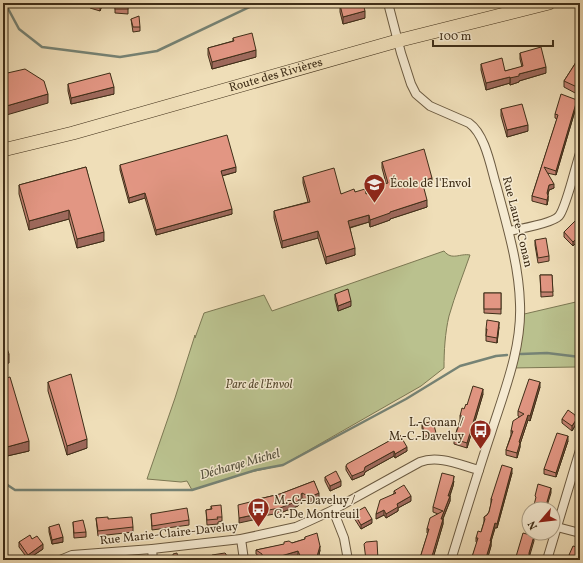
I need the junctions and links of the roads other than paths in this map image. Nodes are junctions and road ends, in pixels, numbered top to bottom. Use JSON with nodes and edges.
{"nodes":[{"id":1,"x":388,"y":3,"type":"edge"},
{"id":2,"x":549,"y":3,"type":"edge"},
{"id":3,"x":397,"y":41,"type":"junction"},
{"id":4,"x":3,"y":150,"type":"edge"},
{"id":5,"x":580,"y":153,"type":"edge"},
{"id":6,"x":509,"y":231,"type":"junction"},
{"id":7,"x":580,"y":450,"type":"edge"},
{"id":8,"x":479,"y":470,"type":"junction"},
{"id":9,"x":333,"y":510,"type":"junction"},
{"id":10,"x":561,"y":514,"type":"edge"},
{"id":11,"x":561,"y":528,"type":"edge"},
{"id":12,"x":580,"y":534,"type":"edge"},
{"id":13,"x":241,"y":539,"type":"junction"},
{"id":14,"x":553,"y":541,"type":"edge"},
{"id":15,"x":152,"y":549,"type":"junction"},
{"id":16,"x":60,"y":560,"type":"edge"},
{"id":17,"x":153,"y":560,"type":"edge"},
{"id":18,"x":244,"y":560,"type":"edge"},
{"id":19,"x":348,"y":560,"type":"edge"},
{"id":20,"x":451,"y":560,"type":"edge"},
{"id":21,"x":547,"y":560,"type":"edge"}],
"edges":[{"from":1,"to":3,"type":"street","name":"Rue Laure-Conan"},
{"from":2,"to":3,"type":"main road","name":"Route des Rivières"},
{"from":3,"to":4,"type":"main road","name":"Route des Rivières"},
{"from":3,"to":6,"type":"street","name":"Rue Laure-Conan"},
{"from":5,"to":6,"type":"street"},
{"from":6,"to":8,"type":"street","name":"Rue Laure-Conan"},
{"from":7,"to":10,"type":"street"},
{"from":8,"to":9,"type":"street","name":"Rue Marie-Claire-Daveluy"},
{"from":8,"to":20,"type":"street","name":"Rue Laure-Conan"},
{"from":9,"to":13,"type":"street","name":"Rue Marie-Claire-Daveluy"},
{"from":9,"to":19,"type":"street"},
{"from":11,"to":12,"type":"street"},
{"from":13,"to":15,"type":"street","name":"Rue Marie-Claire-Daveluy"},
{"from":13,"to":18,"type":"street"},
{"from":14,"to":21,"type":"street"},
{"from":15,"to":16,"type":"street","name":"Rue Marie-Claire-Daveluy"},
{"from":15,"to":17,"type":"street"}]}
